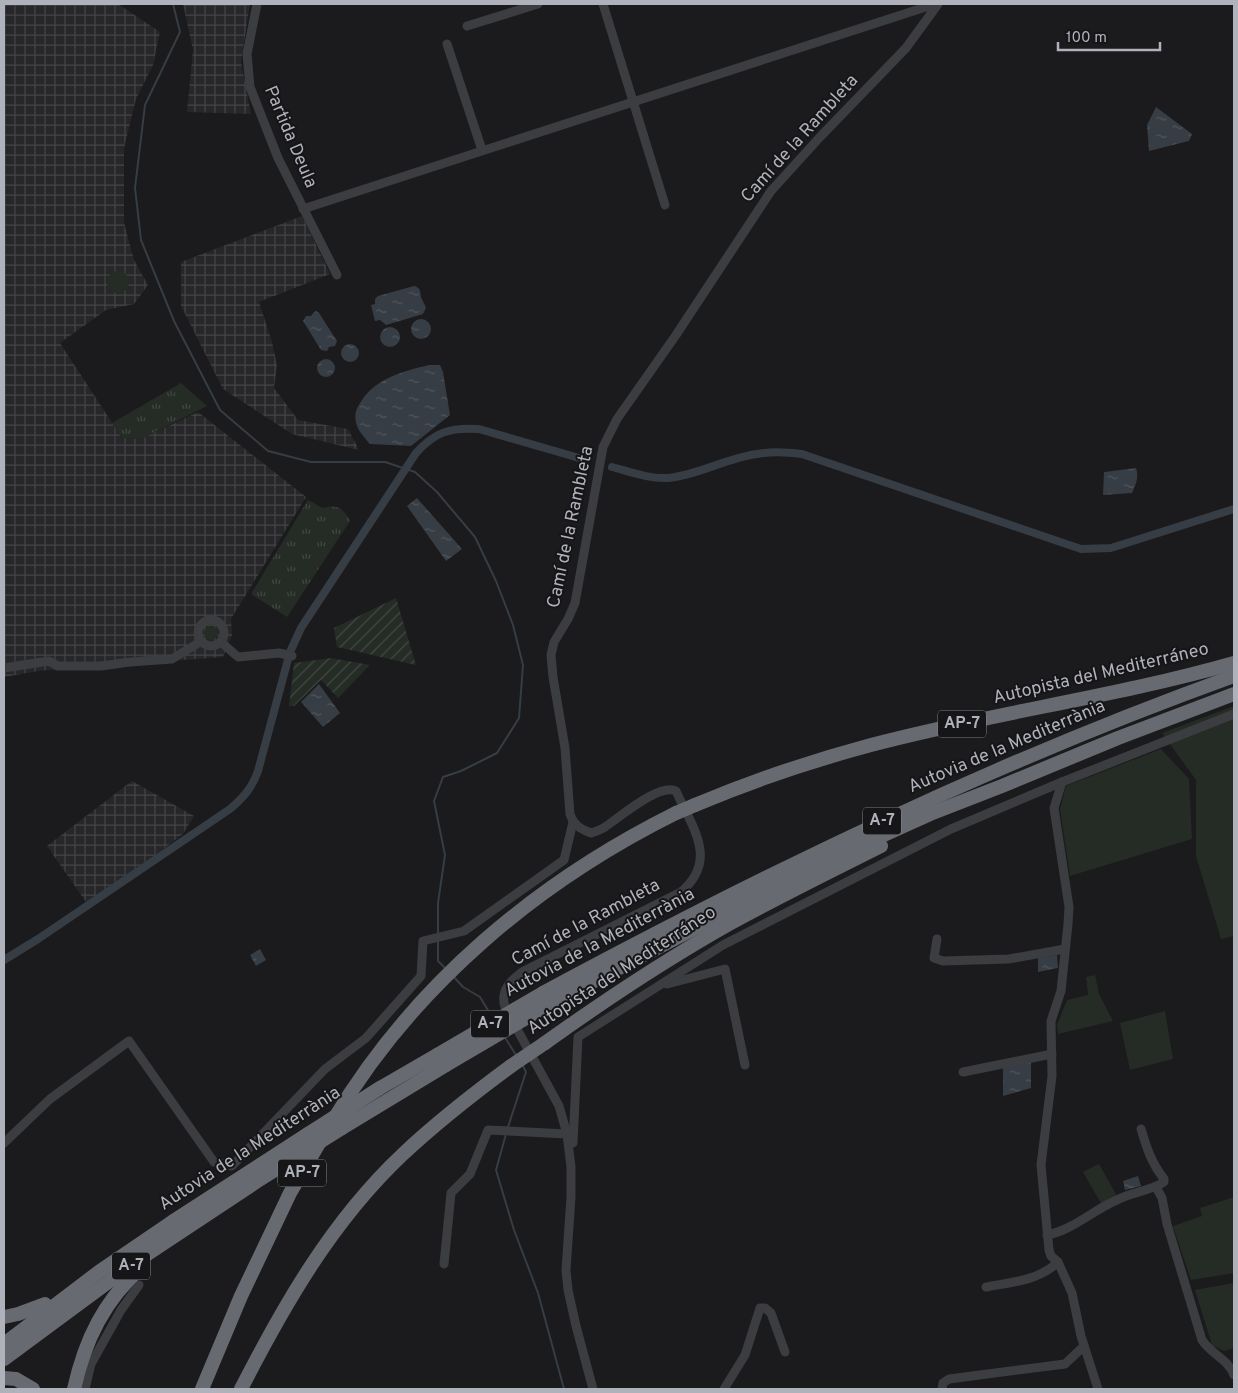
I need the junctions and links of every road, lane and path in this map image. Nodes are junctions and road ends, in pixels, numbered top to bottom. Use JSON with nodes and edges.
{"nodes":[{"id":1,"x":257,"y":4,"type":"edge"},
{"id":2,"x":538,"y":4,"type":"edge"},
{"id":3,"x":603,"y":4,"type":"edge"},
{"id":4,"x":936,"y":4,"type":"edge"},
{"id":5,"x":467,"y":26,"type":"dead end"},
{"id":6,"x":447,"y":44,"type":"dead end"},
{"id":7,"x":632,"y":101,"type":"junction"},
{"id":8,"x":482,"y":150,"type":"junction"},
{"id":9,"x":665,"y":205,"type":"dead end"},
{"id":10,"x":302,"y":209,"type":"junction"},
{"id":11,"x":338,"y":275,"type":"dead end"},
{"id":12,"x":200,"y":642,"type":"junction"},
{"id":13,"x":221,"y":642,"type":"junction"},
{"id":14,"x":289,"y":656,"type":"dead end"},
{"id":15,"x":1234,"y":662,"type":"edge"},
{"id":16,"x":4,"y":668,"type":"edge"},
{"id":17,"x":1234,"y":676,"type":"edge"},
{"id":18,"x":1234,"y":694,"type":"edge"},
{"id":19,"x":1234,"y":714,"type":"edge"},
{"id":20,"x":1062,"y":782,"type":"junction"},
{"id":21,"x":1002,"y":786,"type":"junction"},
{"id":22,"x":573,"y":822,"type":"junction"},
{"id":23,"x":937,"y":939,"type":"dead end"},
{"id":24,"x":1065,"y":949,"type":"junction"},
{"id":25,"x":659,"y":986,"type":"junction"},
{"id":26,"x":546,"y":999,"type":"junction"},
{"id":27,"x":1052,"y":1054,"type":"junction"},
{"id":28,"x":441,"y":1060,"type":"junction"},
{"id":29,"x":745,"y":1065,"type":"dead end"},
{"id":30,"x":963,"y":1072,"type":"dead end"},
{"id":31,"x":1141,"y":1129,"type":"dead end"},
{"id":32,"x":567,"y":1134,"type":"junction"},
{"id":33,"x":4,"y":1144,"type":"edge"},
{"id":34,"x":571,"y":1167,"type":"junction"},
{"id":35,"x":1156,"y":1187,"type":"junction"},
{"id":36,"x":203,"y":1218,"type":"junction"},
{"id":37,"x":1047,"y":1235,"type":"junction"},
{"id":38,"x":1058,"y":1262,"type":"junction"},
{"id":39,"x":444,"y":1264,"type":"dead end"},
{"id":40,"x":100,"y":1271,"type":"junction"},
{"id":41,"x":139,"y":1285,"type":"dead end"},
{"id":42,"x":986,"y":1287,"type":"dead end"},
{"id":43,"x":45,"y":1304,"type":"junction"},
{"id":44,"x":4,"y":1317,"type":"edge"},
{"id":45,"x":4,"y":1336,"type":"edge"},
{"id":46,"x":4,"y":1344,"type":"edge"},
{"id":47,"x":1084,"y":1346,"type":"junction"},
{"id":48,"x":785,"y":1352,"type":"dead end"},
{"id":49,"x":4,"y":1358,"type":"edge"},
{"id":50,"x":1234,"y":1375,"type":"edge"},
{"id":51,"x":4,"y":1378,"type":"edge"},
{"id":52,"x":33,"y":1389,"type":"edge"},
{"id":53,"x":74,"y":1389,"type":"edge"},
{"id":54,"x":85,"y":1389,"type":"edge"},
{"id":55,"x":202,"y":1389,"type":"edge"},
{"id":56,"x":241,"y":1389,"type":"edge"},
{"id":57,"x":593,"y":1389,"type":"edge"},
{"id":58,"x":724,"y":1389,"type":"edge"},
{"id":59,"x":942,"y":1389,"type":"edge"},
{"id":60,"x":1098,"y":1389,"type":"edge"}],
"edges":[{"from":1,"to":10,"type":"street","name":"Partida Deula"},
{"from":2,"to":5,"type":"street"},
{"from":3,"to":7,"type":"street"},
{"from":4,"to":7,"type":"street"},
{"from":4,"to":22,"type":"street","name":"Camí de la Rambleta"},
{"from":6,"to":8,"type":"street"},
{"from":7,"to":8,"type":"street"},
{"from":7,"to":9,"type":"street"},
{"from":8,"to":10,"type":"street"},
{"from":10,"to":11,"type":"street","name":"Partida Deula"},
{"from":12,"to":13,"type":"street"},
{"from":12,"to":13,"type":"street"},
{"from":12,"to":16,"type":"street"},
{"from":13,"to":14,"type":"street"},
{"from":15,"to":55,"type":"highway","name":"Autopista del Mediterráneo","number":"AP-7","bridge":true},
{"from":17,"to":26,"type":"highway","name":"Autovia de la Mediterrània","number":"A-7"},
{"from":18,"to":21,"type":"highway","name":"Autovia de la Mediterrània","number":"A-7"},
{"from":19,"to":20,"type":"street"},
{"from":20,"to":24,"type":"street"},
{"from":20,"to":25,"type":"street"},
{"from":21,"to":26,"type":"highway","name":"Autovia de la Mediterrània","number":"A-7"},
{"from":21,"to":56,"type":"highway","name":"Autopista del Mediterráneo","bridge":true},
{"from":22,"to":32,"type":"street","name":"Camí de la Rambleta"},
{"from":22,"to":33,"type":"street"},
{"from":23,"to":24,"type":"street"},
{"from":24,"to":27,"type":"street"},
{"from":25,"to":29,"type":"street"},
{"from":25,"to":34,"type":"street"},
{"from":26,"to":28,"type":"highway","name":"Autovia de la Mediterrània","number":"A-7","bridge":true},
{"from":27,"to":30,"type":"street"},
{"from":27,"to":37,"type":"street"},
{"from":28,"to":36,"type":"highway","name":"Autovia de la Mediterrània","number":"A-7","bridge":true},
{"from":28,"to":40,"type":"highway","name":"Autovia de la Mediterrània","number":"A-7","bridge":true},
{"from":31,"to":35,"type":"street"},
{"from":32,"to":34,"type":"street","name":"Camí de la Rambleta"},
{"from":32,"to":39,"type":"street"},
{"from":34,"to":57,"type":"street","name":"Camí de la Rambleta"},
{"from":35,"to":37,"type":"street"},
{"from":35,"to":50,"type":"street"},
{"from":36,"to":49,"type":"highway","name":"Autovia de la Mediterrània","number":"A-7"},
{"from":36,"to":53,"type":"highway"},
{"from":37,"to":38,"type":"street"},
{"from":38,"to":42,"type":"street"},
{"from":38,"to":47,"type":"street"},
{"from":40,"to":43,"type":"highway"},
{"from":40,"to":46,"type":"highway","name":"Autovia de la Mediterrània","number":"A-7"},
{"from":41,"to":54,"type":"street"},
{"from":43,"to":44,"type":"highway"},
{"from":43,"to":45,"type":"highway"},
{"from":47,"to":59,"type":"street"},
{"from":47,"to":60,"type":"street"},
{"from":48,"to":58,"type":"street"},
{"from":51,"to":52,"type":"highway"}]}
